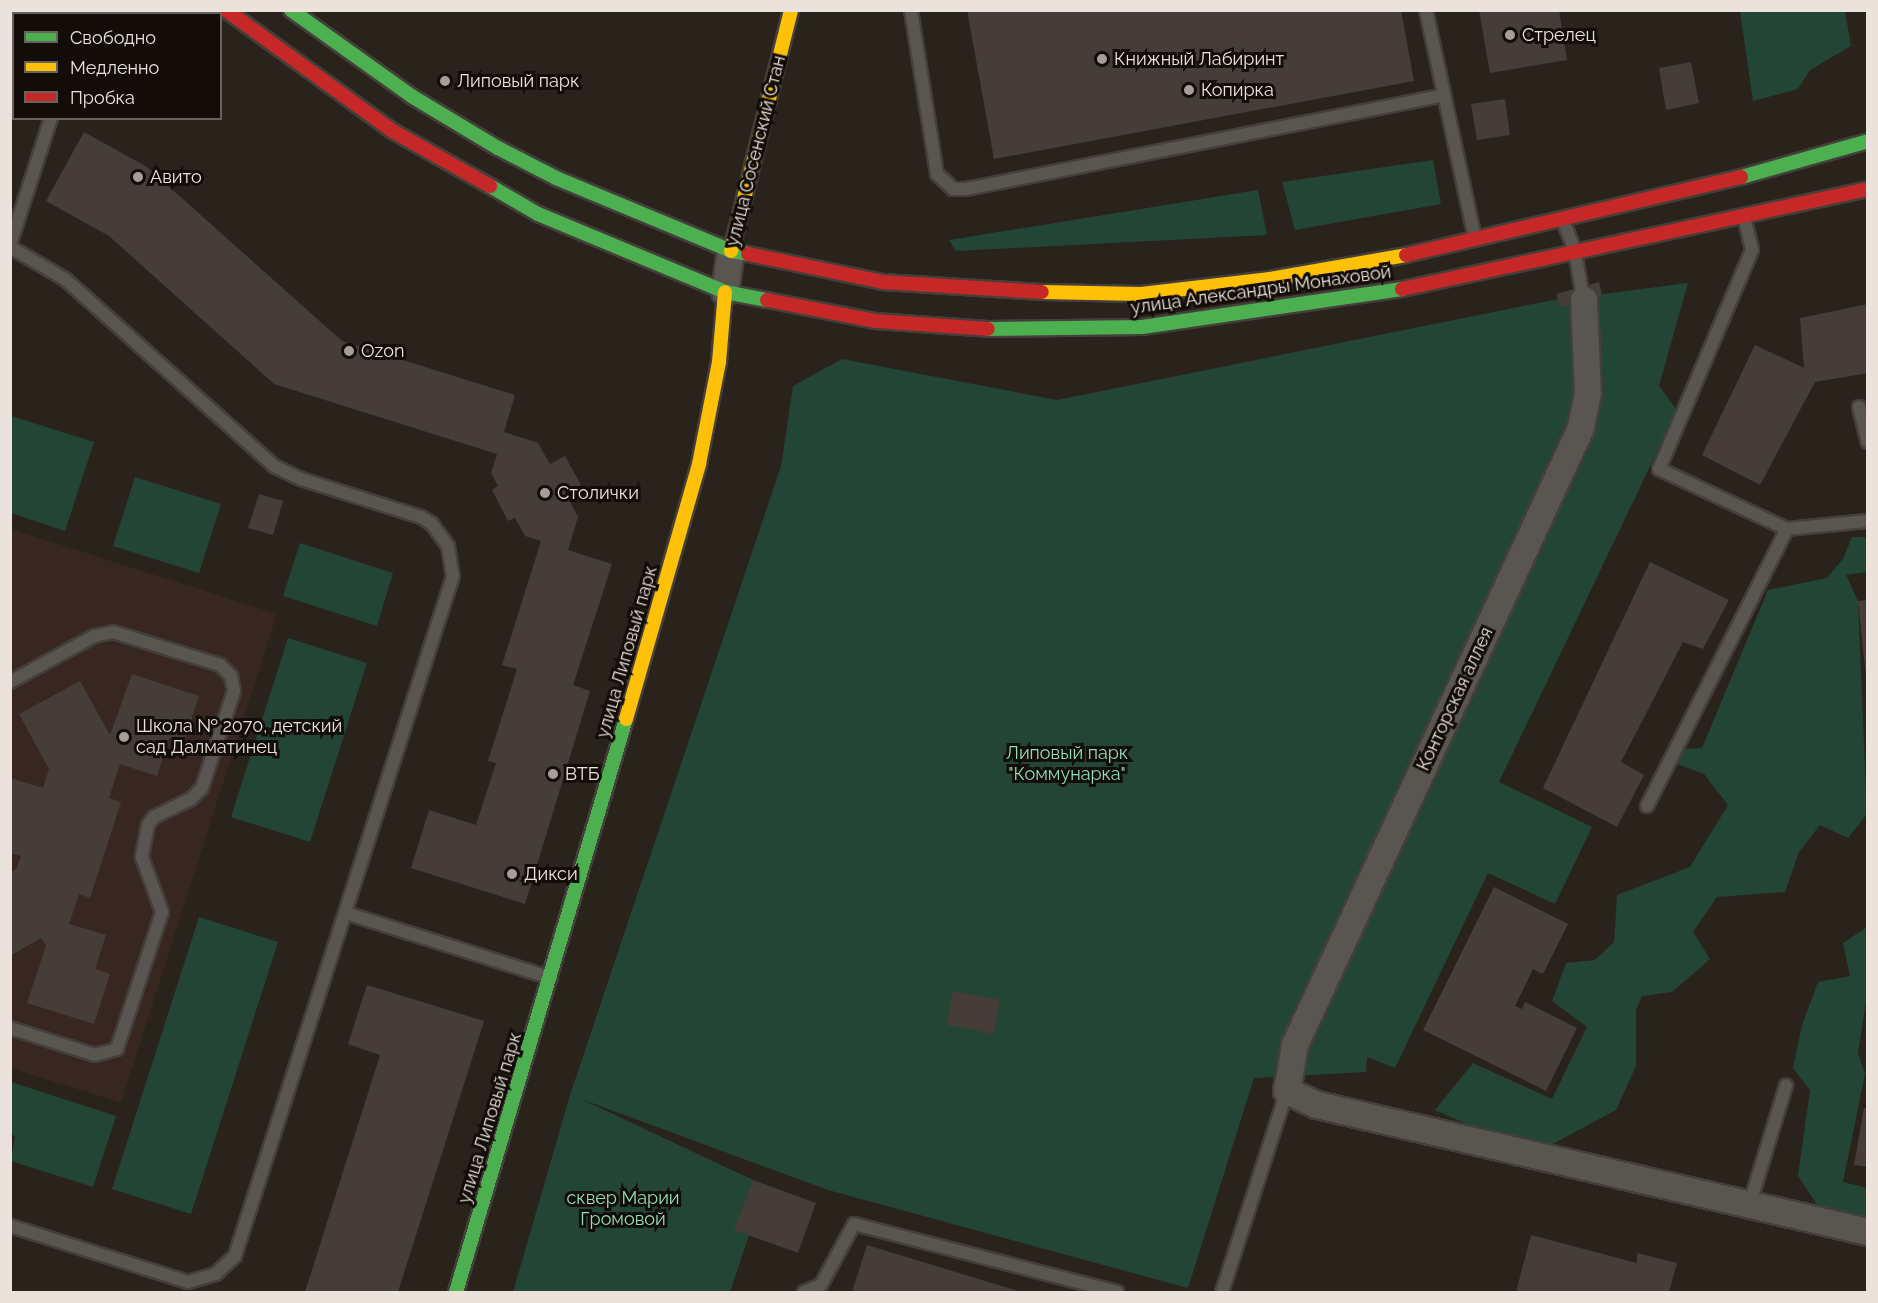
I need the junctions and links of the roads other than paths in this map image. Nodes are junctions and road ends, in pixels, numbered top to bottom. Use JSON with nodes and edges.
{"nodes":[{"id":1,"x":226,"y":10,"type":"edge"},
{"id":2,"x":291,"y":10,"type":"edge"},
{"id":3,"x":791,"y":10,"type":"edge"},
{"id":4,"x":911,"y":10,"type":"edge"},
{"id":5,"x":1426,"y":10,"type":"edge"},
{"id":6,"x":1444,"y":95,"type":"junction"},
{"id":7,"x":50,"y":120,"type":"edge"},
{"id":8,"x":1868,"y":141,"type":"edge"},
{"id":9,"x":1868,"y":189,"type":"edge"},
{"id":10,"x":1744,"y":216,"type":"junction"},
{"id":11,"x":1563,"y":218,"type":"junction"},
{"id":12,"x":1475,"y":239,"type":"junction"},
{"id":13,"x":10,"y":246,"type":"edge"},
{"id":14,"x":731,"y":251,"type":"junction"},
{"id":15,"x":1575,"y":252,"type":"junction"},
{"id":16,"x":725,"y":291,"type":"junction"},
{"id":17,"x":1582,"y":293,"type":"joint"},
{"id":18,"x":1859,"y":407,"type":"dead end"},
{"id":19,"x":1868,"y":442,"type":"edge"},
{"id":20,"x":1868,"y":521,"type":"edge"},
{"id":21,"x":1787,"y":529,"type":"junction"},
{"id":22,"x":10,"y":682,"type":"edge"},
{"id":23,"x":1647,"y":806,"type":"dead end"},
{"id":24,"x":346,"y":913,"type":"junction"},
{"id":25,"x":551,"y":978,"type":"junction"},
{"id":26,"x":10,"y":1028,"type":"edge"},
{"id":27,"x":1786,"y":1086,"type":"dead end"},
{"id":28,"x":1287,"y":1091,"type":"junction"},
{"id":29,"x":1749,"y":1208,"type":"junction"},
{"id":30,"x":10,"y":1226,"type":"edge"},
{"id":31,"x":1868,"y":1232,"type":"edge"},
{"id":32,"x":456,"y":1293,"type":"edge"},
{"id":33,"x":804,"y":1293,"type":"edge"},
{"id":34,"x":1117,"y":1293,"type":"edge"},
{"id":35,"x":1222,"y":1293,"type":"edge"}],
"edges":[{"from":1,"to":16,"type":"main road","name":"улица Александры Монаховой"},
{"from":2,"to":14,"type":"main road","name":"улица Александры Монаховой"},
{"from":3,"to":14,"type":"main road","name":"улица Сосенский Стан"},
{"from":4,"to":6,"type":"lane"},
{"from":5,"to":6,"type":"lane"},
{"from":6,"to":12,"type":"lane"},
{"from":7,"to":13,"type":"lane"},
{"from":8,"to":11,"type":"main road","name":"улица Александры Монаховой"},
{"from":9,"to":10,"type":"main road","name":"улица Александры Монаховой"},
{"from":10,"to":15,"type":"main road","name":"улица Александры Монаховой"},
{"from":10,"to":21,"type":"lane"},
{"from":11,"to":12,"type":"main road","name":"улица Александры Монаховой"},
{"from":11,"to":15,"type":"lane"},
{"from":12,"to":14,"type":"main road","name":"улица Александры Монаховой"},
{"from":13,"to":24,"type":"lane"},
{"from":14,"to":16,"type":"street","name":"улица Сосенский Стан"},
{"from":15,"to":16,"type":"main road","name":"улица Александры Монаховой"},
{"from":15,"to":17,"type":"lane"},
{"from":16,"to":25,"type":"main road","name":"улица Липовый парк"},
{"from":17,"to":28,"type":"street","name":"Конторская аллея"},
{"from":18,"to":19,"type":"lane"},
{"from":20,"to":21,"type":"lane"},
{"from":21,"to":23,"type":"lane"},
{"from":22,"to":26,"type":"lane"},
{"from":24,"to":25,"type":"lane"},
{"from":24,"to":30,"type":"lane"},
{"from":25,"to":32,"type":"main road","name":"улица Липовый парк"},
{"from":27,"to":29,"type":"lane"},
{"from":28,"to":29,"type":"street"},
{"from":28,"to":35,"type":"lane"},
{"from":29,"to":31,"type":"street"},
{"from":33,"to":34,"type":"lane"}]}
